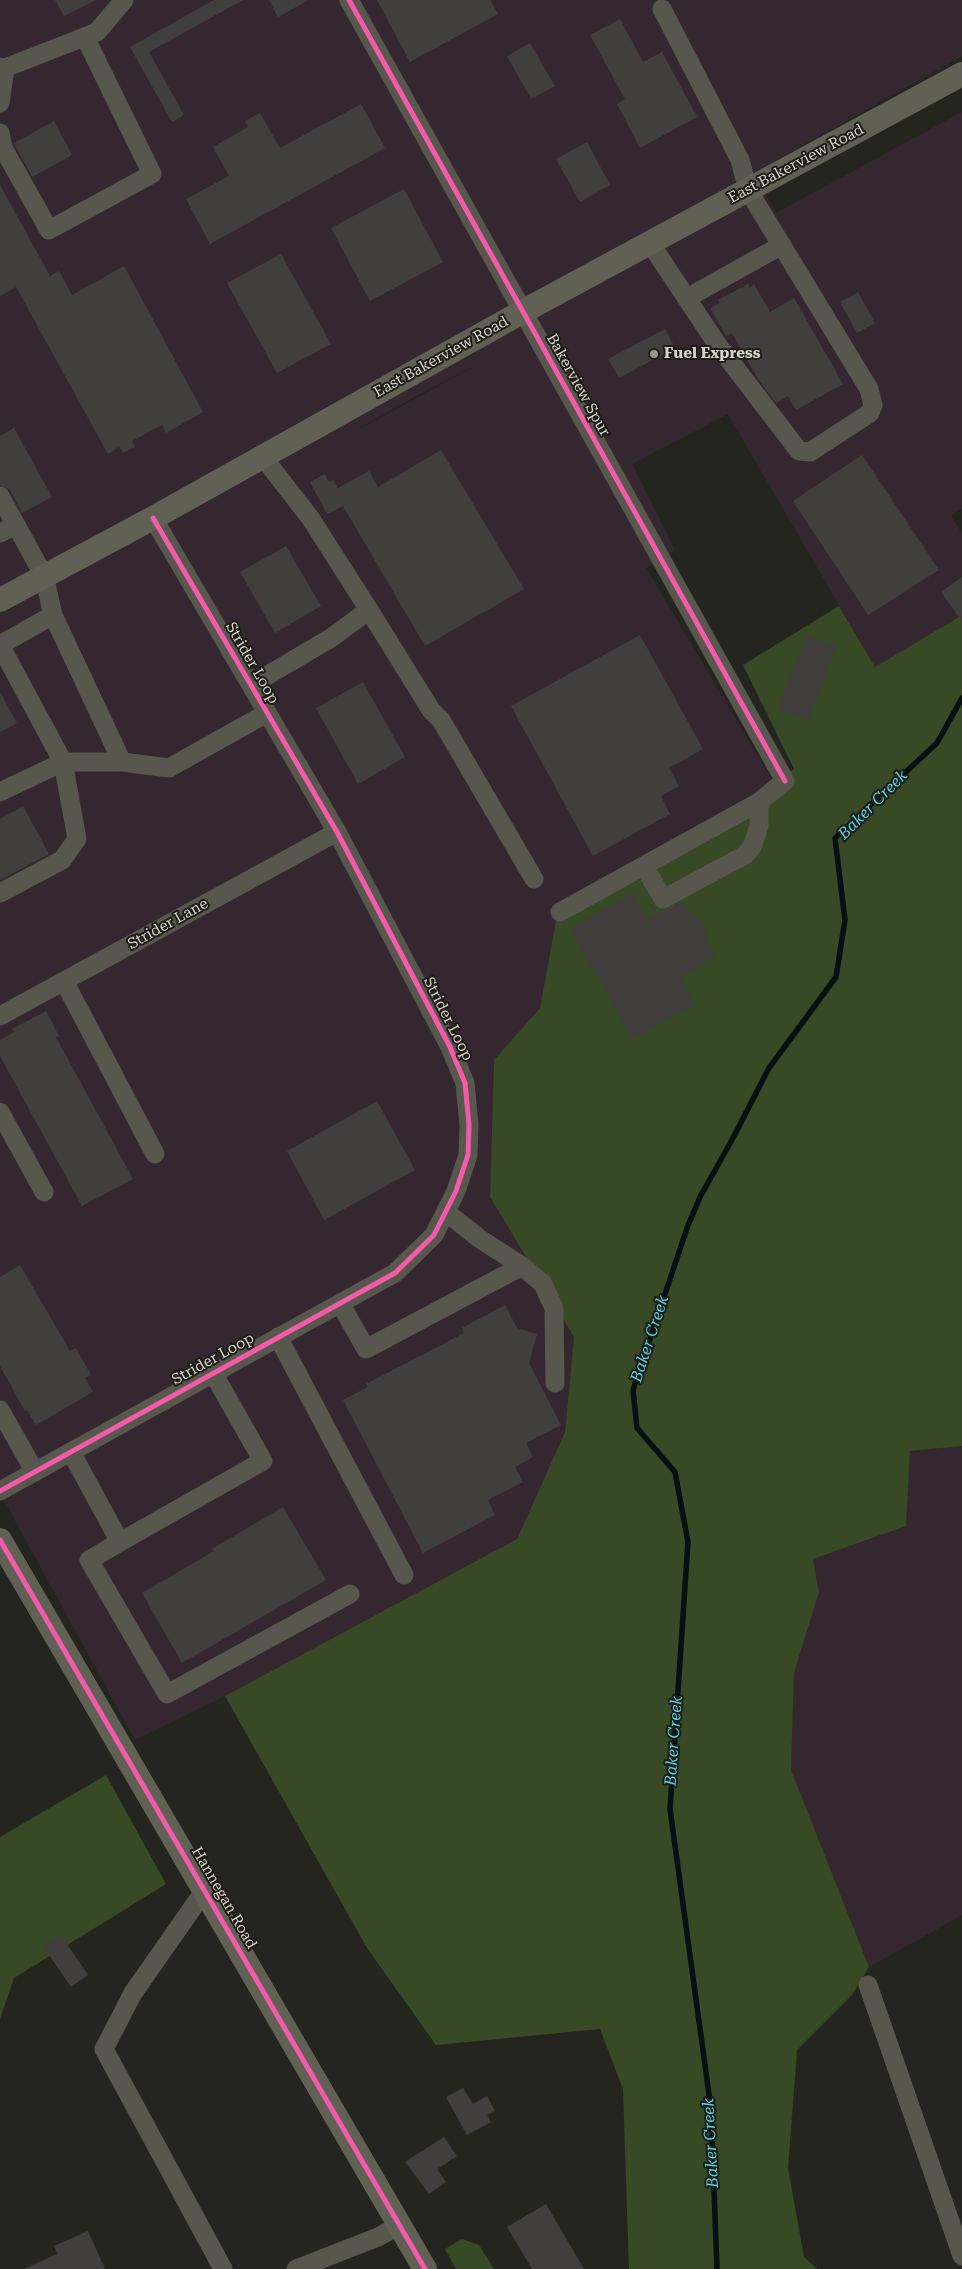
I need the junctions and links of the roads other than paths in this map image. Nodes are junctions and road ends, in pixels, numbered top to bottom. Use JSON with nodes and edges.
{"nodes":[{"id":1,"x":124,"y":0,"type":"edge"},
{"id":2,"x":349,"y":0,"type":"edge"},
{"id":3,"x":662,"y":8,"type":"dead end"},
{"id":4,"x":85,"y":37,"type":"junction"},
{"id":5,"x":2,"y":68,"type":"edge"},
{"id":6,"x":962,"y":74,"type":"edge"},
{"id":7,"x":0,"y":103,"type":"edge"},
{"id":8,"x":0,"y":133,"type":"edge"},
{"id":9,"x":748,"y":190,"type":"junction"},
{"id":10,"x":650,"y":242,"type":"junction"},
{"id":11,"x":782,"y":246,"type":"junction"},
{"id":12,"x":687,"y":298,"type":"junction"},
{"id":13,"x":522,"y":312,"type":"junction"},
{"id":14,"x":263,"y":457,"type":"junction"},
{"id":15,"x":0,"y":496,"type":"edge"},
{"id":16,"x":153,"y":518,"type":"junction"},
{"id":17,"x":8,"y":529,"type":"edge"},
{"id":18,"x":44,"y":576,"type":"junction"},
{"id":19,"x":0,"y":600,"type":"edge"},
{"id":20,"x":369,"y":610,"type":"junction"},
{"id":21,"x":53,"y":616,"type":"junction"},
{"id":22,"x":0,"y":645,"type":"edge"},
{"id":23,"x":251,"y":685,"type":"junction"},
{"id":24,"x":267,"y":713,"type":"junction"},
{"id":25,"x":63,"y":762,"type":"junction"},
{"id":26,"x":122,"y":762,"type":"junction"},
{"id":27,"x":0,"y":792,"type":"edge"},
{"id":28,"x":759,"y":802,"type":"junction"},
{"id":29,"x":337,"y":832,"type":"junction"},
{"id":30,"x":644,"y":866,"type":"junction"},
{"id":31,"x":534,"y":879,"type":"dead end"},
{"id":32,"x":0,"y":893,"type":"edge"},
{"id":33,"x":560,"y":912,"type":"dead end"},
{"id":34,"x":64,"y":982,"type":"junction"},
{"id":35,"x":0,"y":1016,"type":"edge"},
{"id":36,"x":0,"y":1112,"type":"edge"},
{"id":37,"x":155,"y":1154,"type":"dead end"},
{"id":38,"x":44,"y":1192,"type":"dead end"},
{"id":39,"x":446,"y":1212,"type":"junction"},
{"id":40,"x":522,"y":1266,"type":"junction"},
{"id":41,"x":340,"y":1303,"type":"junction"},
{"id":42,"x":278,"y":1337,"type":"junction"},
{"id":43,"x":213,"y":1373,"type":"junction"},
{"id":44,"x":555,"y":1383,"type":"dead end"},
{"id":45,"x":0,"y":1410,"type":"edge"},
{"id":46,"x":71,"y":1452,"type":"junction"},
{"id":47,"x":35,"y":1472,"type":"junction"},
{"id":48,"x":0,"y":1491,"type":"edge"},
{"id":49,"x":0,"y":1540,"type":"edge"},
{"id":50,"x":120,"y":1542,"type":"junction"},
{"id":51,"x":404,"y":1575,"type":"dead end"},
{"id":52,"x":350,"y":1594,"type":"dead end"},
{"id":53,"x":205,"y":1890,"type":"junction"},
{"id":54,"x":868,"y":1985,"type":"dead end"},
{"id":55,"x":400,"y":2225,"type":"junction"},
{"id":56,"x":962,"y":2256,"type":"edge"},
{"id":57,"x":223,"y":2269,"type":"edge"},
{"id":58,"x":296,"y":2269,"type":"edge"},
{"id":59,"x":425,"y":2269,"type":"edge"}],
"edges":[{"from":1,"to":4,"type":"street"},
{"from":2,"to":13,"type":"street","name":"Bakerview Spur"},
{"from":3,"to":9,"type":"street"},
{"from":4,"to":5,"type":"street"},
{"from":4,"to":8,"type":"street"},
{"from":5,"to":7,"type":"street"},
{"from":6,"to":9,"type":"main road","name":"East Bakerview Road"},
{"from":9,"to":10,"type":"main road","name":"East Bakerview Road"},
{"from":9,"to":11,"type":"street"},
{"from":10,"to":12,"type":"street"},
{"from":10,"to":13,"type":"main road","name":"East Bakerview Road"},
{"from":11,"to":12,"type":"street"},
{"from":11,"to":12,"type":"street"},
{"from":13,"to":14,"type":"main road","name":"East Bakerview Road"},
{"from":13,"to":28,"type":"street","name":"Bakerview Spur"},
{"from":14,"to":16,"type":"main road","name":"East Bakerview Road"},
{"from":14,"to":20,"type":"street"},
{"from":15,"to":17,"type":"street"},
{"from":16,"to":18,"type":"main road","name":"East Bakerview Road"},
{"from":16,"to":23,"type":"street","name":"Strider Loop"},
{"from":17,"to":18,"type":"street"},
{"from":18,"to":19,"type":"main road","name":"East Bakerview Road"},
{"from":18,"to":21,"type":"street"},
{"from":20,"to":23,"type":"street"},
{"from":20,"to":31,"type":"street"},
{"from":21,"to":22,"type":"street"},
{"from":21,"to":26,"type":"street"},
{"from":22,"to":25,"type":"street"},
{"from":23,"to":24,"type":"street","name":"Strider Loop"},
{"from":24,"to":26,"type":"street"},
{"from":24,"to":29,"type":"street","name":"Strider Loop"},
{"from":25,"to":26,"type":"street"},
{"from":25,"to":27,"type":"street"},
{"from":25,"to":32,"type":"street"},
{"from":28,"to":30,"type":"street"},
{"from":28,"to":30,"type":"street"},
{"from":29,"to":34,"type":"street","name":"Strider Lane"},
{"from":29,"to":39,"type":"street","name":"Strider Loop"},
{"from":30,"to":33,"type":"street"},
{"from":34,"to":35,"type":"street","name":"Strider Lane"},
{"from":34,"to":37,"type":"street"},
{"from":36,"to":38,"type":"street"},
{"from":39,"to":40,"type":"street"},
{"from":39,"to":41,"type":"street","name":"Strider Loop"},
{"from":40,"to":41,"type":"street"},
{"from":40,"to":44,"type":"street"},
{"from":41,"to":42,"type":"street","name":"Strider Loop"},
{"from":42,"to":43,"type":"street","name":"Strider Loop"},
{"from":42,"to":51,"type":"street"},
{"from":43,"to":46,"type":"street","name":"Strider Loop"},
{"from":43,"to":50,"type":"street"},
{"from":45,"to":47,"type":"street"},
{"from":46,"to":47,"type":"street","name":"Strider Loop"},
{"from":46,"to":50,"type":"street"},
{"from":47,"to":48,"type":"street","name":"Strider Loop"},
{"from":49,"to":53,"type":"main road","name":"Hannegan Road"},
{"from":50,"to":52,"type":"street"},
{"from":53,"to":55,"type":"main road","name":"Hannegan Road"},
{"from":53,"to":57,"type":"street"},
{"from":54,"to":56,"type":"street"},
{"from":55,"to":58,"type":"street"},
{"from":55,"to":59,"type":"main road","name":"Hannegan Road"}]}
